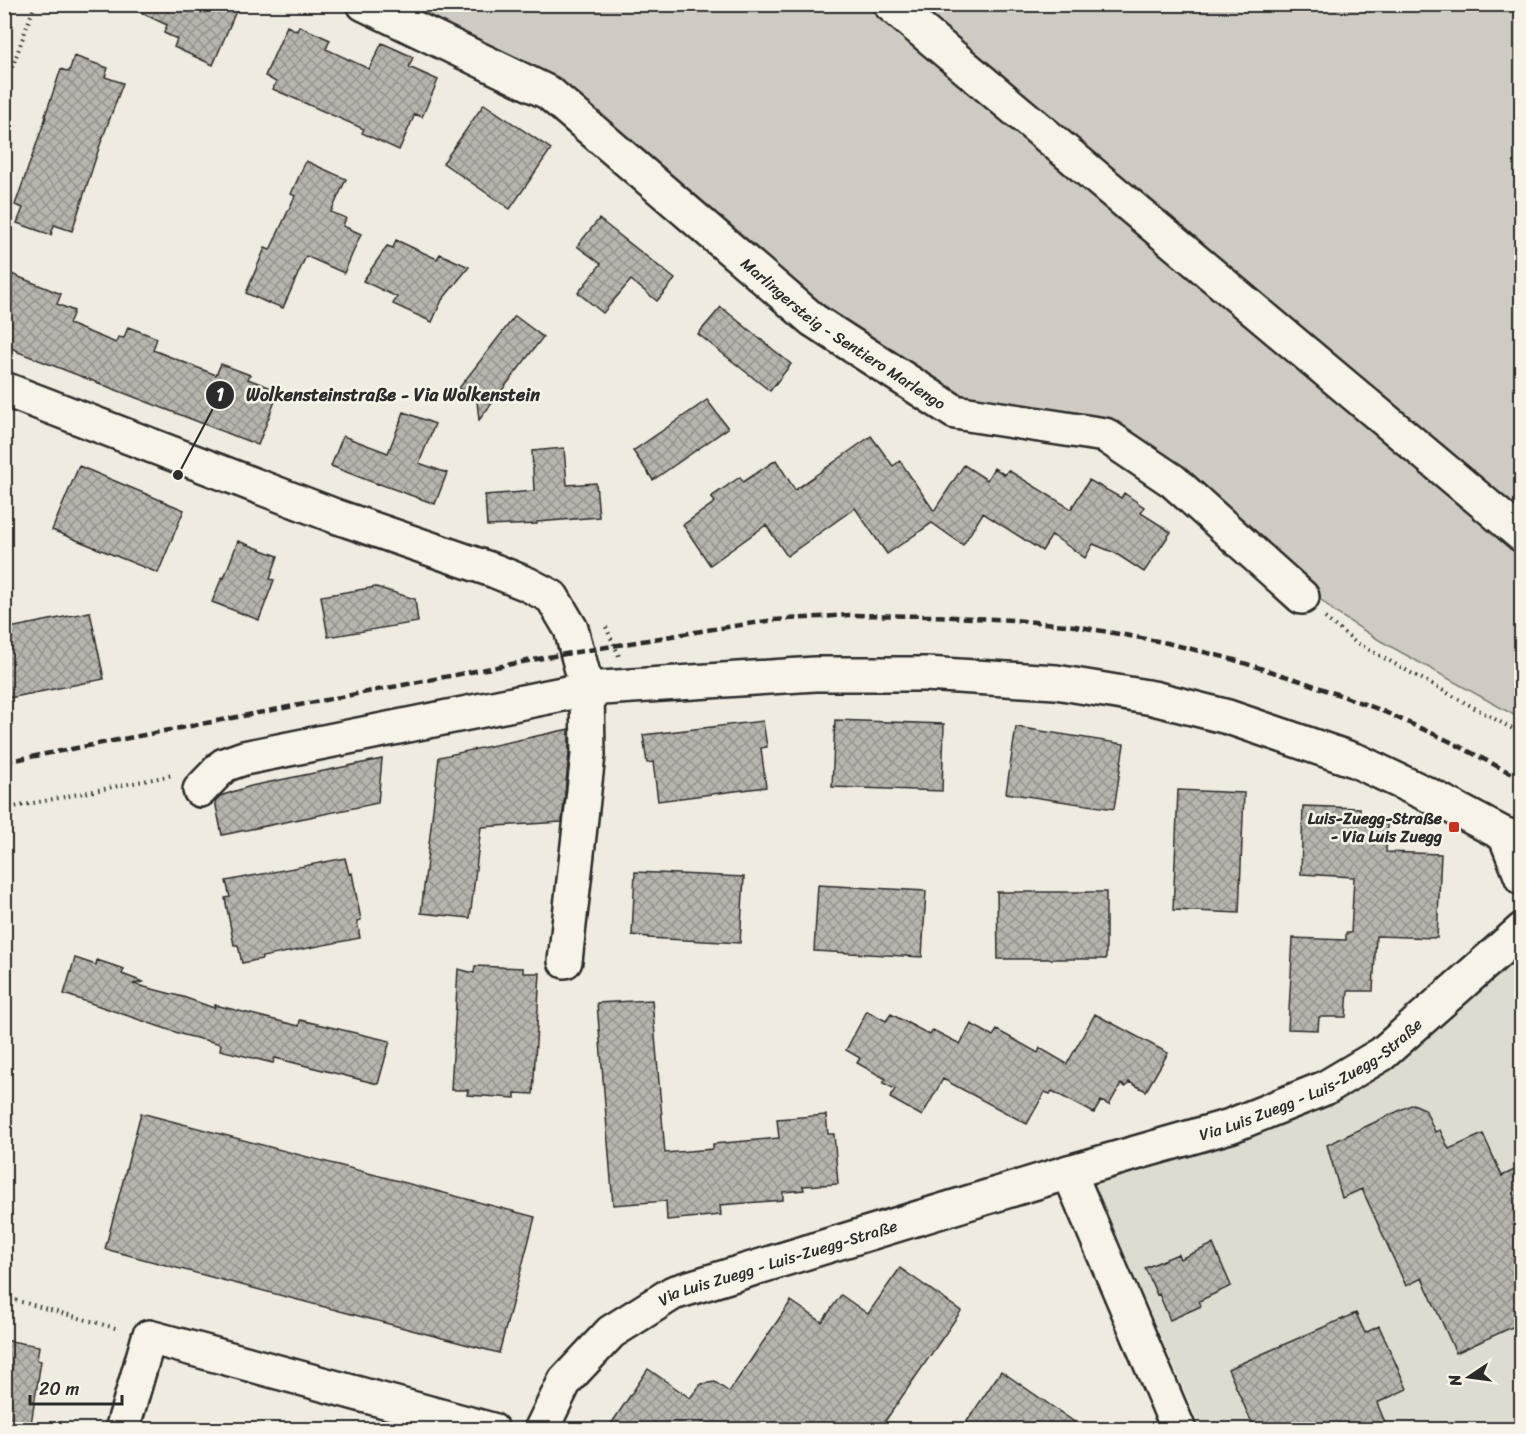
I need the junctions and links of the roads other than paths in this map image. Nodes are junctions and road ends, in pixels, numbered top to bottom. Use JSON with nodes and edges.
{"nodes":[{"id":1,"x":364,"y":4,"type":"edge"},
{"id":2,"x":890,"y":4,"type":"edge"},
{"id":3,"x":4,"y":389,"type":"edge"},
{"id":4,"x":1521,"y":535,"type":"edge"},
{"id":5,"x":1302,"y":597,"type":"road end"},
{"id":6,"x":587,"y":689,"type":"junction"},
{"id":7,"x":189,"y":782,"type":"road end"},
{"id":8,"x":1513,"y":837,"type":"edge"},
{"id":9,"x":1521,"y":878,"type":"edge"},
{"id":10,"x":1521,"y":930,"type":"edge"},
{"id":11,"x":565,"y":961,"type":"dead end"},
{"id":12,"x":1069,"y":1172,"type":"junction"},
{"id":13,"x":122,"y":1430,"type":"edge"},
{"id":14,"x":492,"y":1430,"type":"edge"},
{"id":15,"x":541,"y":1430,"type":"edge"},
{"id":16,"x":1179,"y":1430,"type":"edge"}],
"edges":[{"from":1,"to":5,"type":"street","name":"Marlingersteig - Sentiero Marlengo"},
{"from":2,"to":4,"type":"street"},
{"from":3,"to":6,"type":"street"},
{"from":6,"to":7,"type":"street"},
{"from":6,"to":8,"type":"street"},
{"from":6,"to":11,"type":"street"},
{"from":8,"to":9,"type":"street"},
{"from":10,"to":12,"type":"street","name":"Via Luis Zuegg - Luis-Zuegg-Straße"},
{"from":12,"to":15,"type":"street","name":"Via Luis Zuegg - Luis-Zuegg-Straße"},
{"from":12,"to":16,"type":"street"},
{"from":13,"to":14,"type":"street"}]}
